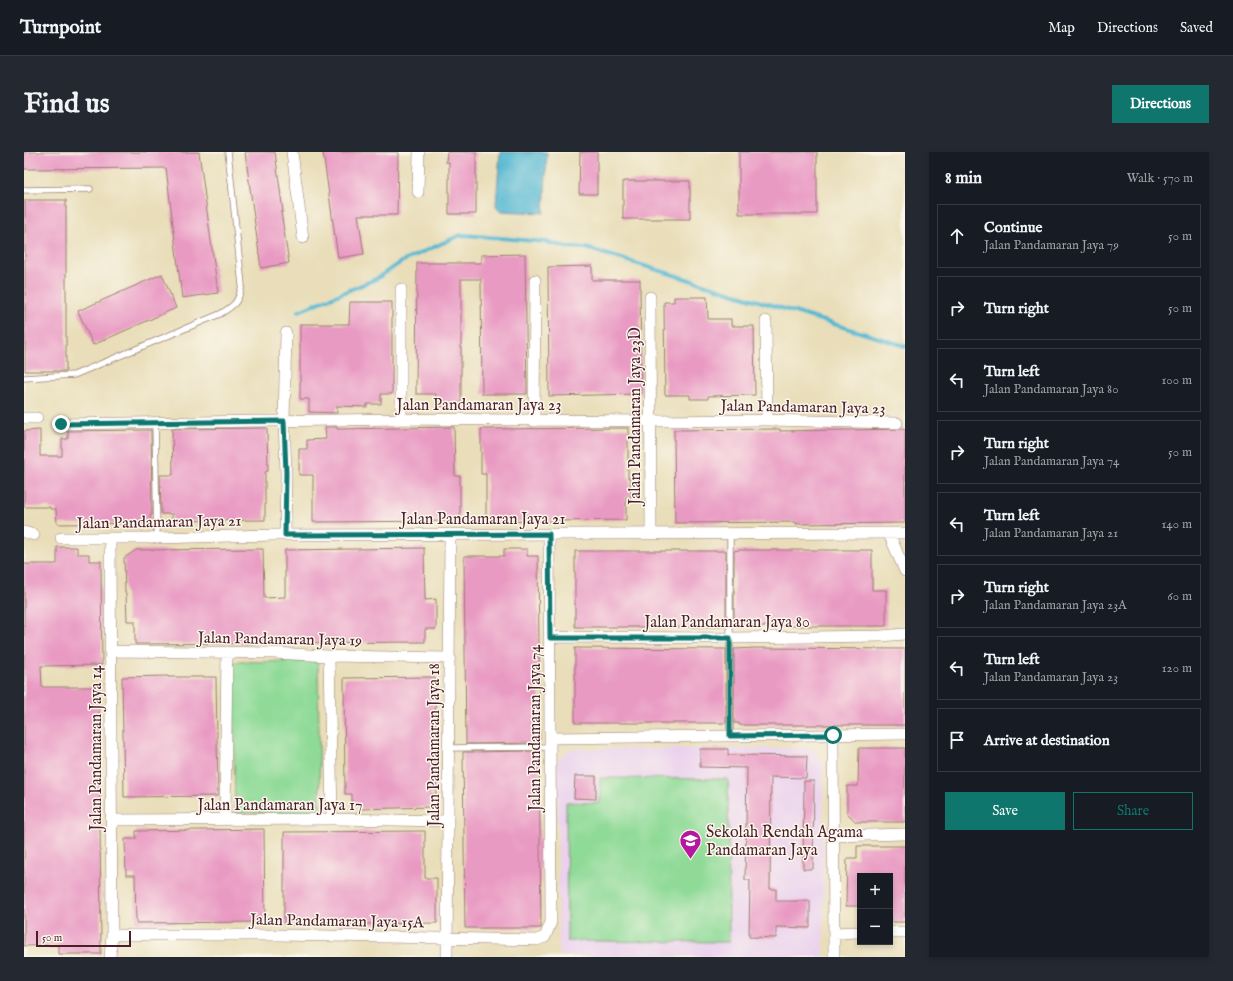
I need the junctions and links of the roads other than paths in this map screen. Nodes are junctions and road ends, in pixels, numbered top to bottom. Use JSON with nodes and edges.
{"nodes":[{"id":1,"x":228,"y":152,"type":"edge"},
{"id":2,"x":292,"y":152,"type":"edge"},
{"id":3,"x":419,"y":152,"type":"edge"},
{"id":4,"x":90,"y":189,"type":"dead end"},
{"id":5,"x":24,"y":190,"type":"edge"},
{"id":6,"x":418,"y":192,"type":"dead end"},
{"id":7,"x":303,"y":238,"type":"dead end"},
{"id":8,"x":535,"y":280,"type":"dead end"},
{"id":9,"x":402,"y":289,"type":"dead end"},
{"id":10,"x":650,"y":297,"type":"dead end"},
{"id":11,"x":766,"y":321,"type":"dead end"},
{"id":12,"x":286,"y":333,"type":"dead end"},
{"id":13,"x":24,"y":378,"type":"edge"},
{"id":14,"x":24,"y":418,"type":"edge"},
{"id":15,"x":37,"y":418,"type":"dead end"},
{"id":16,"x":401,"y":419,"type":"junction"},
{"id":17,"x":767,"y":420,"type":"junction"},
{"id":18,"x":284,"y":421,"type":"junction"},
{"id":19,"x":534,"y":421,"type":"junction"},
{"id":20,"x":650,"y":421,"type":"junction"},
{"id":21,"x":155,"y":422,"type":"junction"},
{"id":22,"x":897,"y":423,"type":"dead end"},
{"id":23,"x":61,"y":424,"type":"dead end"},
{"id":24,"x":730,"y":533,"type":"junction"},
{"id":25,"x":905,"y":533,"type":"edge"},
{"id":26,"x":450,"y":534,"type":"junction"},
{"id":27,"x":549,"y":534,"type":"junction"},
{"id":28,"x":651,"y":534,"type":"junction"},
{"id":29,"x":889,"y":534,"type":"junction"},
{"id":30,"x":285,"y":535,"type":"junction"},
{"id":31,"x":61,"y":538,"type":"dead end"},
{"id":32,"x":110,"y":538,"type":"junction"},
{"id":33,"x":157,"y":538,"type":"junction"},
{"id":34,"x":905,"y":571,"type":"edge"},
{"id":35,"x":905,"y":634,"type":"edge"},
{"id":36,"x":550,"y":638,"type":"junction"},
{"id":37,"x":730,"y":638,"type":"junction"},
{"id":38,"x":110,"y":651,"type":"junction"},
{"id":39,"x":227,"y":652,"type":"junction"},
{"id":40,"x":330,"y":656,"type":"junction"},
{"id":41,"x":450,"y":658,"type":"junction"},
{"id":42,"x":905,"y":734,"type":"edge"},
{"id":43,"x":833,"y":735,"type":"junction"},
{"id":44,"x":730,"y":736,"type":"junction"},
{"id":45,"x":550,"y":742,"type":"junction"},
{"id":46,"x":449,"y":748,"type":"junction"},
{"id":47,"x":226,"y":819,"type":"junction"},
{"id":48,"x":332,"y":819,"type":"junction"},
{"id":49,"x":112,"y":820,"type":"junction"},
{"id":50,"x":448,"y":821,"type":"junction"},
{"id":51,"x":905,"y":834,"type":"edge"},
{"id":52,"x":834,"y":836,"type":"junction"},
{"id":53,"x":550,"y":922,"type":"joint"},
{"id":54,"x":834,"y":932,"type":"junction"},
{"id":55,"x":857,"y":932,"type":"edge"},
{"id":56,"x":893,"y":932,"type":"edge"},
{"id":57,"x":905,"y":932,"type":"edge"},
{"id":58,"x":112,"y":935,"type":"junction"},
{"id":59,"x":448,"y":938,"type":"junction"},
{"id":60,"x":110,"y":957,"type":"edge"},
{"id":61,"x":447,"y":957,"type":"edge"},
{"id":62,"x":834,"y":957,"type":"edge"}],
"edges":[{"from":1,"to":13,"type":"lane"},
{"from":2,"to":7,"type":"street"},
{"from":3,"to":6,"type":"street"},
{"from":4,"to":5,"type":"lane"},
{"from":8,"to":19,"type":"street"},
{"from":9,"to":16,"type":"street"},
{"from":10,"to":20,"type":"street","name":"Jalan Pandamaran Jaya 23D"},
{"from":11,"to":17,"type":"street"},
{"from":12,"to":18,"type":"street"},
{"from":14,"to":15,"type":"street"},
{"from":16,"to":18,"type":"street","name":"Jalan Pandamaran Jaya 23"},
{"from":16,"to":19,"type":"street","name":"Jalan Pandamaran Jaya 23"},
{"from":17,"to":20,"type":"street","name":"Jalan Pandamaran Jaya 23"},
{"from":17,"to":22,"type":"street","name":"Jalan Pandamaran Jaya 23"},
{"from":18,"to":21,"type":"street","name":"Jalan Pandamaran Jaya 23"},
{"from":18,"to":30,"type":"street"},
{"from":19,"to":20,"type":"street","name":"Jalan Pandamaran Jaya 23"},
{"from":20,"to":28,"type":"street","name":"Jalan Pandamaran Jaya 23D"},
{"from":21,"to":23,"type":"street","name":"Jalan Pandamaran Jaya 23"},
{"from":21,"to":33,"type":"lane"},
{"from":24,"to":28,"type":"street","name":"Jalan Pandamaran Jaya 21"},
{"from":24,"to":29,"type":"street","name":"Jalan Pandamaran Jaya 21"},
{"from":24,"to":37,"type":"lane"},
{"from":25,"to":29,"type":"street","name":"Jalan Pandamaran Jaya 21"},
{"from":26,"to":27,"type":"street","name":"Jalan Pandamaran Jaya 21"},
{"from":26,"to":30,"type":"street","name":"Jalan Pandamaran Jaya 21"},
{"from":26,"to":41,"type":"street","name":"Jalan Pandamaran Jaya 18"},
{"from":27,"to":28,"type":"street","name":"Jalan Pandamaran Jaya 21"},
{"from":27,"to":36,"type":"street","name":"Jalan Pandamaran Jaya 74"},
{"from":29,"to":34,"type":"street"},
{"from":30,"to":33,"type":"street","name":"Jalan Pandamaran Jaya 21"},
{"from":31,"to":32,"type":"street","name":"Jalan Pandamaran Jaya 21"},
{"from":32,"to":33,"type":"street","name":"Jalan Pandamaran Jaya 21"},
{"from":32,"to":38,"type":"street","name":"Jalan Pandamaran Jaya 14"},
{"from":35,"to":37,"type":"street","name":"Jalan Pandamaran Jaya 80"},
{"from":36,"to":37,"type":"street","name":"Jalan Pandamaran Jaya 80"},
{"from":36,"to":45,"type":"street","name":"Jalan Pandamaran Jaya 74"},
{"from":37,"to":44,"type":"lane"},
{"from":38,"to":39,"type":"street","name":"Jalan Pandamaran Jaya 19"},
{"from":38,"to":49,"type":"street","name":"Jalan Pandamaran Jaya 14"},
{"from":39,"to":40,"type":"street","name":"Jalan Pandamaran Jaya 19"},
{"from":39,"to":47,"type":"street"},
{"from":40,"to":41,"type":"street","name":"Jalan Pandamaran Jaya 19"},
{"from":40,"to":48,"type":"street"},
{"from":41,"to":46,"type":"street","name":"Jalan Pandamaran Jaya 18"},
{"from":42,"to":43,"type":"street"},
{"from":43,"to":44,"type":"street"},
{"from":43,"to":52,"type":"street"},
{"from":44,"to":45,"type":"street"},
{"from":45,"to":46,"type":"lane"},
{"from":45,"to":53,"type":"street","name":"Jalan Pandamaran Jaya 74"},
{"from":46,"to":50,"type":"street","name":"Jalan Pandamaran Jaya 18"},
{"from":47,"to":48,"type":"street","name":"Jalan Pandamaran Jaya 17"},
{"from":47,"to":49,"type":"street","name":"Jalan Pandamaran Jaya 17"},
{"from":48,"to":50,"type":"street","name":"Jalan Pandamaran Jaya 17"},
{"from":49,"to":58,"type":"street","name":"Jalan Pandamaran Jaya 14"},
{"from":50,"to":59,"type":"street","name":"Jalan Pandamaran Jaya 18"},
{"from":51,"to":52,"type":"street"},
{"from":52,"to":54,"type":"street"},
{"from":53,"to":59,"type":"street","name":"Jalan Pandamaran Jaya 15A"},
{"from":54,"to":55,"type":"street"},
{"from":54,"to":62,"type":"street"},
{"from":56,"to":57,"type":"street"},
{"from":58,"to":59,"type":"street","name":"Jalan Pandamaran Jaya 15A"},
{"from":58,"to":60,"type":"street","name":"Jalan Pandamaran Jaya 14"},
{"from":59,"to":61,"type":"street","name":"Jalan Pandamaran Jaya 18"}]}
